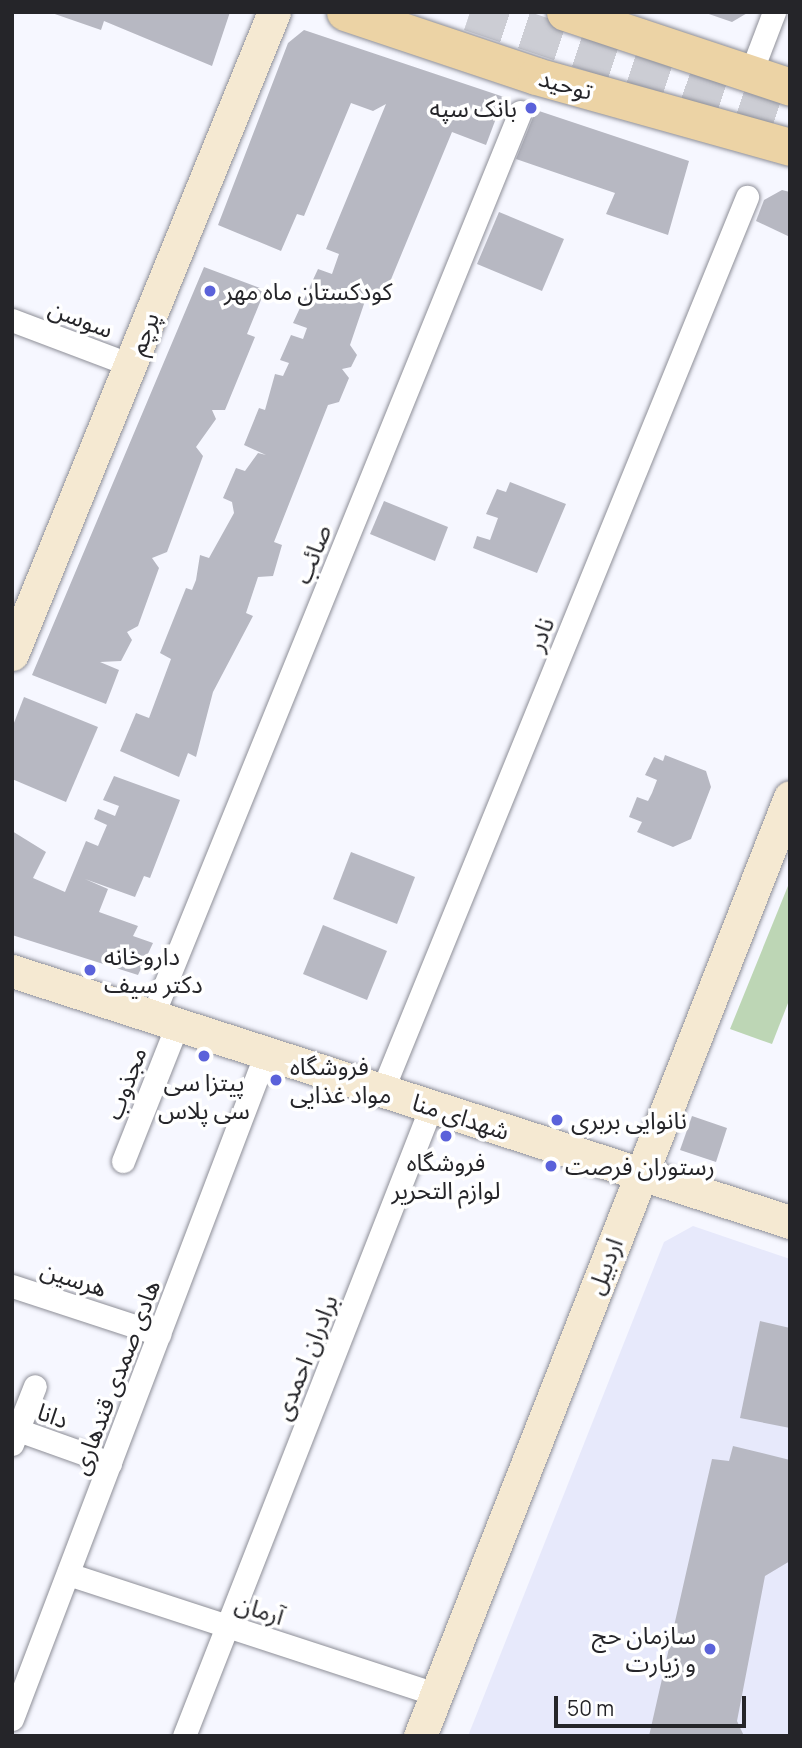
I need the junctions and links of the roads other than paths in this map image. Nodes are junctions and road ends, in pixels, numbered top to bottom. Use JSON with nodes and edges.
{"nodes":[{"id":1,"x":274,"y":12,"type":"edge"},
{"id":2,"x":345,"y":12,"type":"edge"},
{"id":3,"x":565,"y":12,"type":"edge"},
{"id":4,"x":774,"y":12,"type":"edge"},
{"id":5,"x":750,"y":75,"type":"junction"},
{"id":6,"x":790,"y":87,"type":"edge"},
{"id":7,"x":520,"y":112,"type":"dead end"},
{"id":8,"x":790,"y":148,"type":"edge"},
{"id":9,"x":747,"y":197,"type":"dead end"},
{"id":10,"x":12,"y":320,"type":"edge"},
{"id":11,"x":131,"y":365,"type":"junction"},
{"id":12,"x":12,"y":654,"type":"edge"},
{"id":13,"x":790,"y":797,"type":"edge"},
{"id":14,"x":12,"y":971,"type":"edge"},
{"id":15,"x":164,"y":1021,"type":"junction"},
{"id":16,"x":266,"y":1053,"type":"junction"},
{"id":17,"x":382,"y":1091,"type":"junction"},
{"id":18,"x":431,"y":1107,"type":"junction"},
{"id":19,"x":123,"y":1161,"type":"dead end"},
{"id":20,"x":641,"y":1174,"type":"junction"},
{"id":21,"x":790,"y":1222,"type":"edge"},
{"id":22,"x":12,"y":1286,"type":"edge"},
{"id":23,"x":159,"y":1334,"type":"junction"},
{"id":24,"x":35,"y":1386,"type":"dead end"},
{"id":25,"x":15,"y":1437,"type":"edge"},
{"id":26,"x":110,"y":1463,"type":"junction"},
{"id":27,"x":68,"y":1574,"type":"junction"},
{"id":28,"x":227,"y":1626,"type":"junction"},
{"id":29,"x":436,"y":1695,"type":"junction"},
{"id":30,"x":12,"y":1719,"type":"edge"},
{"id":31,"x":184,"y":1736,"type":"edge"},
{"id":32,"x":420,"y":1736,"type":"edge"}],
"edges":[{"from":1,"to":11,"type":"street","name":"پرچم"},
{"from":2,"to":8,"type":"main road","name":"توحید"},
{"from":3,"to":5,"type":"main road"},
{"from":4,"to":5,"type":"street"},
{"from":5,"to":6,"type":"main road"},
{"from":7,"to":15,"type":"street","name":"صائب"},
{"from":9,"to":17,"type":"street","name":"نادر"},
{"from":10,"to":11,"type":"street","name":"سوسن"},
{"from":11,"to":12,"type":"street","name":"پرچم"},
{"from":13,"to":20,"type":"street","name":"اردبیل"},
{"from":14,"to":15,"type":"street","name":"شهدای منا"},
{"from":15,"to":16,"type":"street","name":"شهدای منا"},
{"from":15,"to":19,"type":"street","name":"مجذوب"},
{"from":16,"to":17,"type":"street","name":"شهدای منا"},
{"from":16,"to":23,"type":"street","name":"هادی صمدی قندهاری"},
{"from":17,"to":18,"type":"street","name":"شهدای منا"},
{"from":18,"to":20,"type":"street","name":"شهدای منا"},
{"from":18,"to":28,"type":"street","name":"برادران احمدی"},
{"from":20,"to":21,"type":"street","name":"شهدای منا"},
{"from":20,"to":29,"type":"street","name":"اردبیل"},
{"from":22,"to":23,"type":"street","name":"هرسین"},
{"from":23,"to":26,"type":"street","name":"هادی صمدی قندهاری"},
{"from":24,"to":25,"type":"street","name":"دانا"},
{"from":25,"to":26,"type":"street","name":"دانا"},
{"from":26,"to":27,"type":"street","name":"هادی صمدی قندهاری"},
{"from":27,"to":28,"type":"street","name":"آرمان"},
{"from":27,"to":30,"type":"street","name":"هادی صمدی قندهاری"},
{"from":28,"to":29,"type":"street","name":"آرمان"},
{"from":28,"to":31,"type":"street","name":"برادران احمدی"},
{"from":29,"to":32,"type":"street","name":"اردبیل"}]}
